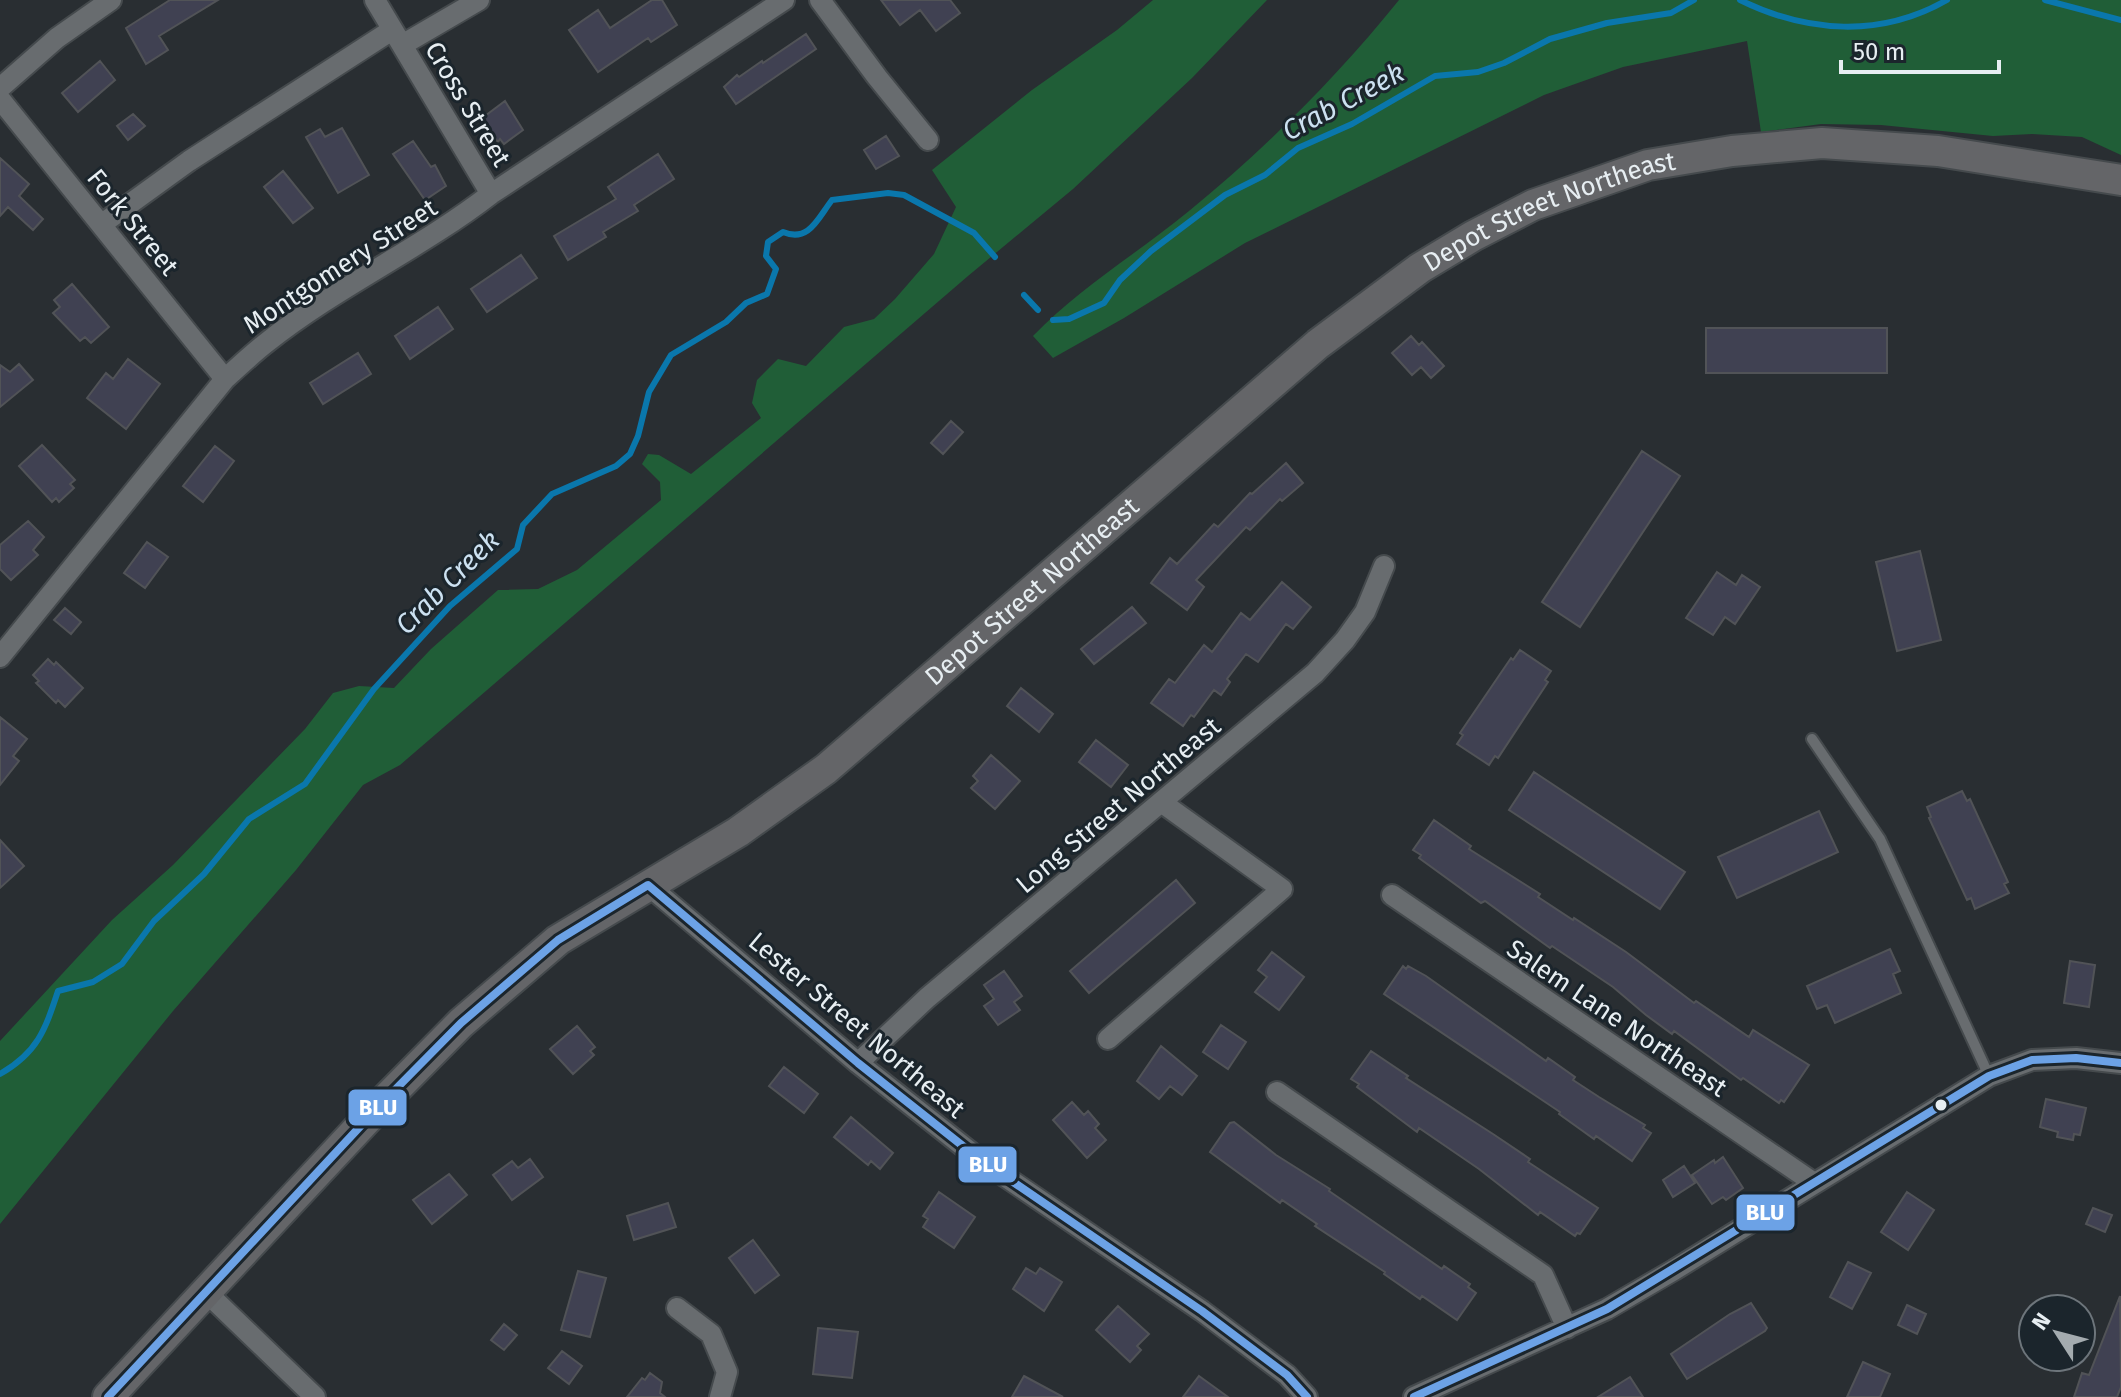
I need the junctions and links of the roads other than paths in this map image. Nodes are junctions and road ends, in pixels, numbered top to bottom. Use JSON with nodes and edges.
{"nodes":[{"id":1,"x":111,"y":0,"type":"edge"},
{"id":2,"x":375,"y":0,"type":"edge"},
{"id":3,"x":479,"y":0,"type":"edge"},
{"id":4,"x":784,"y":0,"type":"edge"},
{"id":5,"x":820,"y":0,"type":"edge"},
{"id":6,"x":397,"y":37,"type":"junction"},
{"id":7,"x":0,"y":88,"type":"edge"},
{"id":8,"x":0,"y":99,"type":"edge"},
{"id":9,"x":928,"y":140,"type":"dead end"},
{"id":10,"x":2121,"y":180,"type":"edge"},
{"id":11,"x":491,"y":194,"type":"junction"},
{"id":12,"x":102,"y":224,"type":"junction"},
{"id":13,"x":225,"y":379,"type":"junction"},
{"id":14,"x":1384,"y":566,"type":"dead end"},
{"id":15,"x":0,"y":657,"type":"edge"},
{"id":16,"x":1812,"y":739,"type":"dead end"},
{"id":17,"x":1161,"y":802,"type":"junction"},
{"id":18,"x":648,"y":885,"type":"junction"},
{"id":19,"x":1392,"y":895,"type":"dead end"},
{"id":20,"x":1108,"y":1039,"type":"dead end"},
{"id":21,"x":858,"y":1063,"type":"junction"},
{"id":22,"x":2121,"y":1063,"type":"edge"},
{"id":23,"x":1989,"y":1076,"type":"junction"},
{"id":24,"x":1277,"y":1092,"type":"dead end"},
{"id":25,"x":1814,"y":1183,"type":"junction"},
{"id":26,"x":206,"y":1292,"type":"junction"},
{"id":27,"x":677,"y":1308,"type":"dead end"},
{"id":28,"x":1567,"y":1328,"type":"junction"},
{"id":29,"x":108,"y":1397,"type":"edge"},
{"id":30,"x":315,"y":1397,"type":"edge"},
{"id":31,"x":720,"y":1397,"type":"edge"},
{"id":32,"x":1307,"y":1397,"type":"edge"},
{"id":33,"x":1414,"y":1397,"type":"edge"}],
"edges":[{"from":1,"to":7,"type":"street"},
{"from":2,"to":6,"type":"street","name":"Cross Street"},
{"from":3,"to":6,"type":"street"},
{"from":4,"to":11,"type":"street","name":"Montgomery Street"},
{"from":5,"to":9,"type":"street"},
{"from":6,"to":11,"type":"street","name":"Cross Street"},
{"from":6,"to":12,"type":"street"},
{"from":8,"to":12,"type":"street","name":"Fork Street"},
{"from":10,"to":18,"type":"main road","name":"Depot Street Northeast"},
{"from":11,"to":13,"type":"street","name":"Montgomery Street"},
{"from":12,"to":13,"type":"street","name":"Fork Street"},
{"from":13,"to":15,"type":"street","name":"Montgomery Street"},
{"from":14,"to":17,"type":"street","name":"Long Street Northeast"},
{"from":16,"to":23,"type":"lane"},
{"from":17,"to":20,"type":"street"},
{"from":17,"to":21,"type":"street","name":"Long Street Northeast"},
{"from":18,"to":21,"type":"street","name":"Lester Street Northeast"},
{"from":18,"to":26,"type":"main road","name":"Depot Street Northeast"},
{"from":19,"to":25,"type":"street","name":"Salem Lane Northeast"},
{"from":21,"to":32,"type":"street","name":"Lester Street Northeast"},
{"from":22,"to":23,"type":"street"},
{"from":23,"to":25,"type":"street"},
{"from":24,"to":28,"type":"street"},
{"from":25,"to":28,"type":"street"},
{"from":26,"to":29,"type":"main road","name":"Depot Street Northeast"},
{"from":26,"to":30,"type":"street"},
{"from":27,"to":31,"type":"street"},
{"from":28,"to":33,"type":"street"}]}
